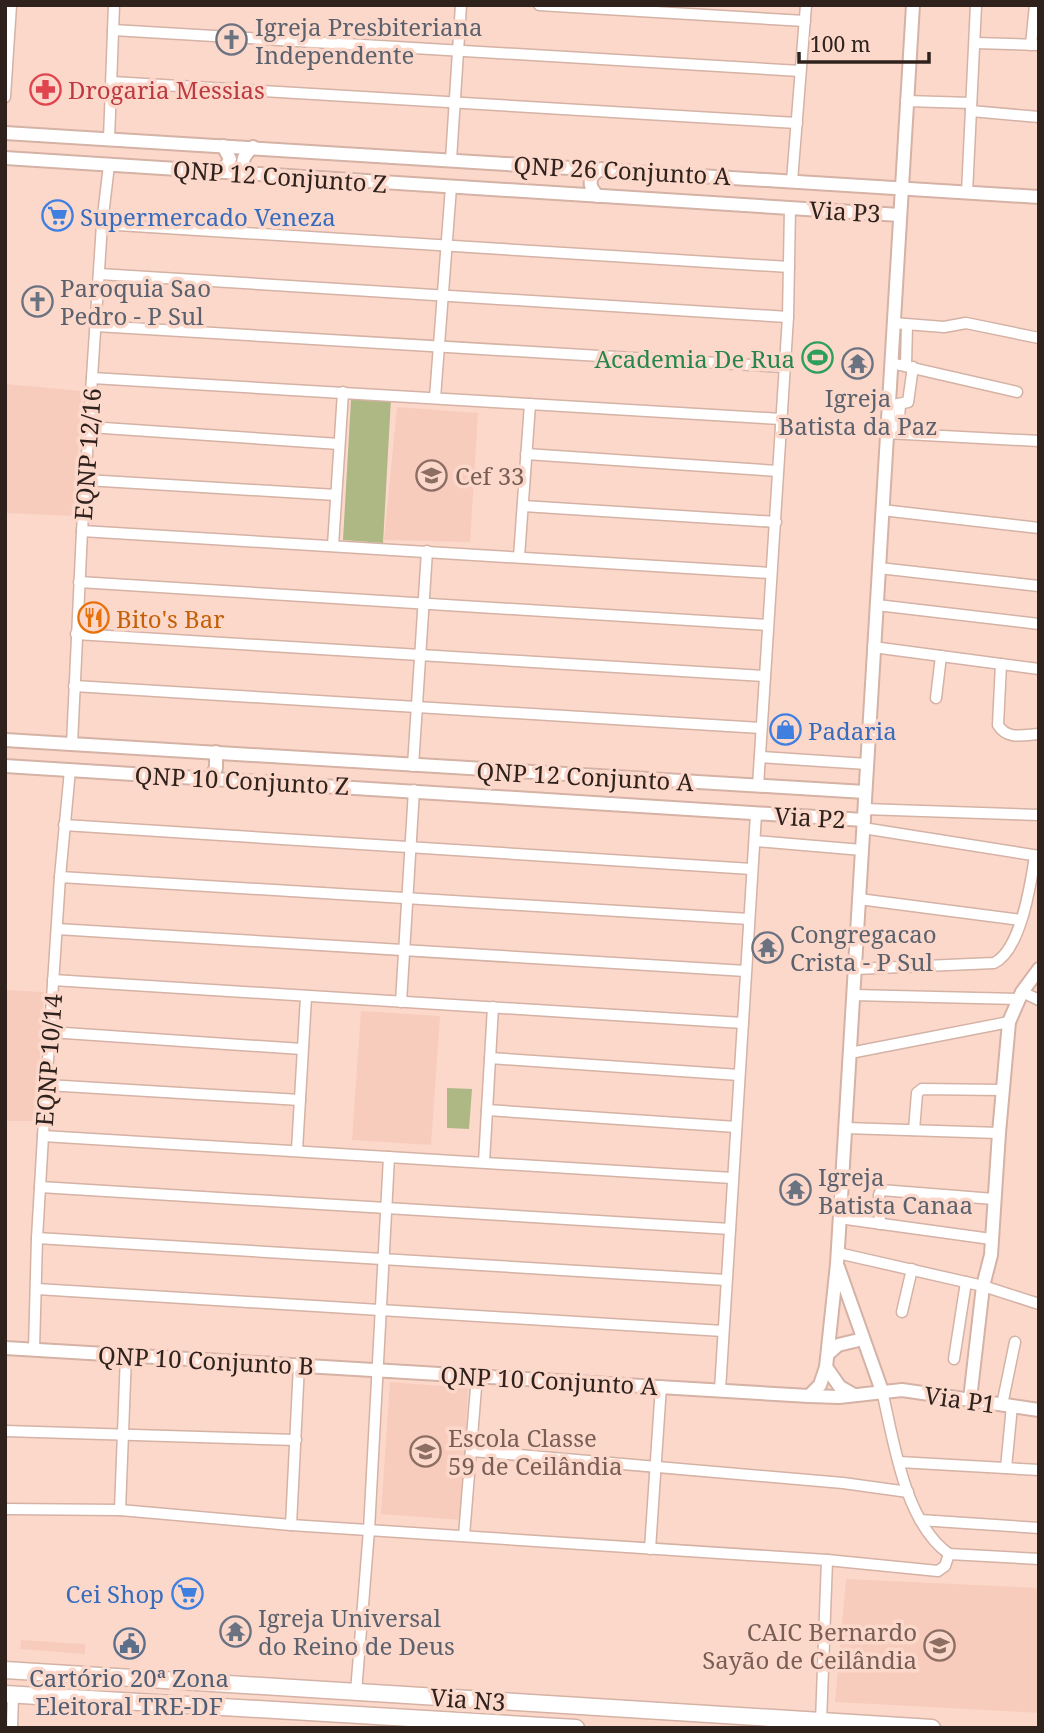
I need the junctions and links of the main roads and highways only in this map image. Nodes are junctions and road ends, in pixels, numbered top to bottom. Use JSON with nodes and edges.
{"nodes":[{"id":1,"x":5,"y":1670,"type":"edge"},
{"id":2,"x":125,"y":1678,"type":"junction"},
{"id":3,"x":232,"y":1685,"type":"junction"},
{"id":4,"x":15,"y":1694,"type":"edge"},
{"id":5,"x":145,"y":1702,"type":"junction"},
{"id":6,"x":514,"y":1702,"type":"junction"},
{"id":7,"x":634,"y":1710,"type":"junction"},
{"id":8,"x":411,"y":1718,"type":"junction"},
{"id":9,"x":356,"y":1722,"type":"edge"},
{"id":10,"x":538,"y":1725,"type":"junction"},
{"id":11,"x":924,"y":1727,"type":"edge"},
{"id":12,"x":576,"y":1728,"type":"edge"}],
"edges":[{"from":1,"to":2,"type":"main road","name":"Via N3"},
{"from":2,"to":3,"type":"main road","name":"Via N3"},
{"from":2,"to":4,"type":"main road"},
{"from":3,"to":5,"type":"main road"},
{"from":3,"to":6,"type":"main road","name":"Via N3"},
{"from":4,"to":5,"type":"main road","name":"Via N3"},
{"from":5,"to":9,"type":"main road","name":"Via N3"},
{"from":6,"to":7,"type":"main road","name":"Via N3"},
{"from":6,"to":8,"type":"main road"},
{"from":7,"to":10,"type":"main road"},
{"from":7,"to":11,"type":"main road","name":"Via N3"},
{"from":8,"to":9,"type":"main road","name":"Via N3"},
{"from":8,"to":10,"type":"main road","name":"Via N3"},
{"from":10,"to":12,"type":"main road","name":"Via N3"}]}
